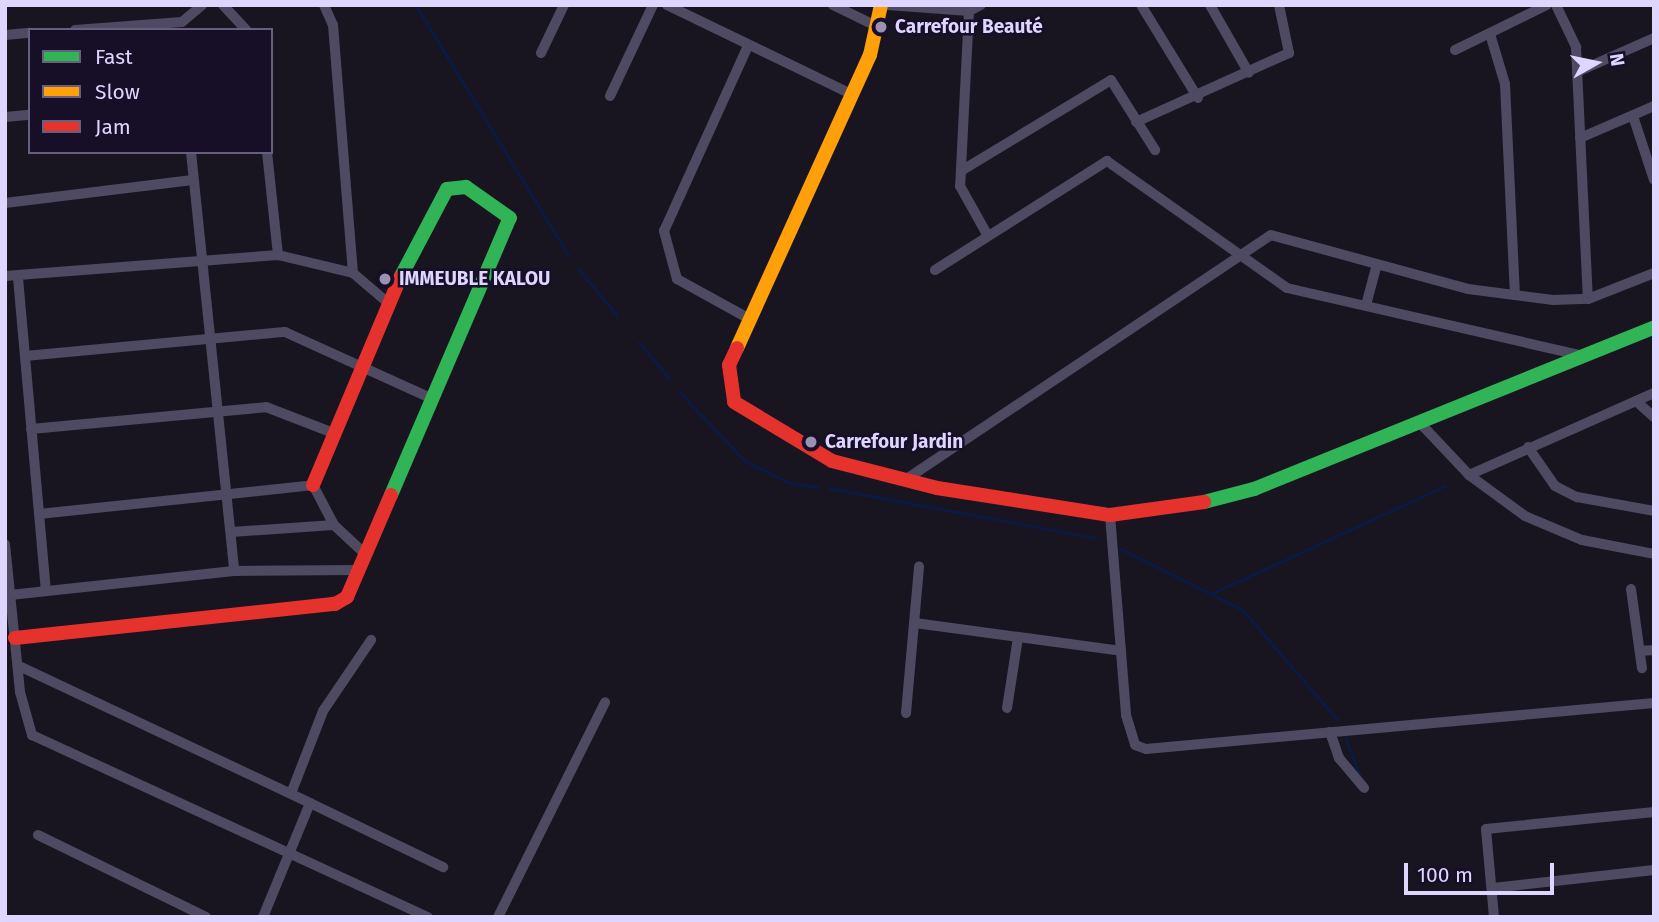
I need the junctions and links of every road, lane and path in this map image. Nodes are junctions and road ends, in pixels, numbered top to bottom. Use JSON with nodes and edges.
{"nodes":[{"id":1,"x":202,"y":5,"type":"edge"},
{"id":2,"x":223,"y":5,"type":"edge"},
{"id":3,"x":324,"y":5,"type":"edge"},
{"id":4,"x":564,"y":5,"type":"edge"},
{"id":5,"x":653,"y":5,"type":"edge"},
{"id":6,"x":667,"y":5,"type":"edge"},
{"id":7,"x":833,"y":5,"type":"edge"},
{"id":8,"x":881,"y":5,"type":"edge"},
{"id":9,"x":888,"y":5,"type":"edge"},
{"id":10,"x":981,"y":5,"type":"edge"},
{"id":11,"x":1141,"y":5,"type":"edge"},
{"id":12,"x":1210,"y":5,"type":"edge"},
{"id":13,"x":1279,"y":5,"type":"edge"},
{"id":14,"x":1547,"y":5,"type":"edge"},
{"id":15,"x":1556,"y":5,"type":"edge"},
{"id":16,"x":969,"y":11,"type":"junction"},
{"id":17,"x":183,"y":26,"type":"edge"},
{"id":18,"x":876,"y":26,"type":"junction"},
{"id":19,"x":129,"y":28,"type":"edge"},
{"id":20,"x":244,"y":28,"type":"edge"},
{"id":21,"x":28,"y":33,"type":"edge"},
{"id":22,"x":1490,"y":34,"type":"junction"},
{"id":23,"x":5,"y":35,"type":"edge"},
{"id":24,"x":1654,"y":38,"type":"edge"},
{"id":25,"x":748,"y":46,"type":"junction"},
{"id":26,"x":1455,"y":50,"type":"dead end"},
{"id":27,"x":541,"y":53,"type":"dead end"},
{"id":28,"x":1577,"y":72,"type":"junction"},
{"id":29,"x":1249,"y":74,"type":"junction"},
{"id":30,"x":851,"y":94,"type":"junction"},
{"id":31,"x":610,"y":96,"type":"dead end"},
{"id":32,"x":1198,"y":98,"type":"junction"},
{"id":33,"x":1654,"y":106,"type":"edge"},
{"id":34,"x":28,"y":115,"type":"edge"},
{"id":35,"x":1633,"y":116,"type":"junction"},
{"id":36,"x":5,"y":117,"type":"edge"},
{"id":37,"x":1136,"y":122,"type":"junction"},
{"id":38,"x":1580,"y":138,"type":"junction"},
{"id":39,"x":1155,"y":150,"type":"dead end"},
{"id":40,"x":191,"y":154,"type":"edge"},
{"id":41,"x":267,"y":154,"type":"edge"},
{"id":42,"x":961,"y":171,"type":"junction"},
{"id":43,"x":193,"y":180,"type":"junction"},
{"id":44,"x":1654,"y":180,"type":"edge"},
{"id":45,"x":5,"y":203,"type":"edge"},
{"id":46,"x":988,"y":236,"type":"junction"},
{"id":47,"x":278,"y":254,"type":"junction"},
{"id":48,"x":1235,"y":256,"type":"junction"},
{"id":49,"x":203,"y":260,"type":"junction"},
{"id":50,"x":1377,"y":264,"type":"junction"},
{"id":51,"x":935,"y":270,"type":"dead end"},
{"id":52,"x":353,"y":273,"type":"junction"},
{"id":53,"x":1654,"y":273,"type":"edge"},
{"id":54,"x":5,"y":276,"type":"edge"},
{"id":55,"x":18,"y":278,"type":"junction"},
{"id":56,"x":1515,"y":295,"type":"junction"},
{"id":57,"x":1588,"y":299,"type":"junction"},
{"id":58,"x":387,"y":302,"type":"junction"},
{"id":59,"x":1366,"y":304,"type":"junction"},
{"id":60,"x":746,"y":317,"type":"junction"},
{"id":61,"x":1654,"y":327,"type":"edge"},
{"id":62,"x":210,"y":339,"type":"junction"},
{"id":63,"x":24,"y":356,"type":"junction"},
{"id":64,"x":1588,"y":357,"type":"junction"},
{"id":65,"x":364,"y":366,"type":"junction"},
{"id":66,"x":1654,"y":393,"type":"edge"},
{"id":67,"x":428,"y":397,"type":"junction"},
{"id":68,"x":1636,"y":401,"type":"junction"},
{"id":69,"x":217,"y":410,"type":"junction"},
{"id":70,"x":1654,"y":417,"type":"edge"},
{"id":71,"x":1421,"y":424,"type":"junction"},
{"id":72,"x":31,"y":429,"type":"junction"},
{"id":73,"x":336,"y":435,"type":"junction"},
{"id":74,"x":1528,"y":447,"type":"junction"},
{"id":75,"x":1469,"y":475,"type":"junction"},
{"id":76,"x":905,"y":480,"type":"junction"},
{"id":77,"x":313,"y":485,"type":"junction"},
{"id":78,"x":226,"y":495,"type":"junction"},
{"id":79,"x":1654,"y":511,"type":"edge"},
{"id":80,"x":39,"y":514,"type":"junction"},
{"id":81,"x":1110,"y":515,"type":"junction"},
{"id":82,"x":334,"y":524,"type":"junction"},
{"id":83,"x":231,"y":532,"type":"junction"},
{"id":84,"x":5,"y":544,"type":"edge"},
{"id":85,"x":362,"y":551,"type":"junction"},
{"id":86,"x":1654,"y":554,"type":"edge"},
{"id":87,"x":919,"y":567,"type":"dead end"},
{"id":88,"x":357,"y":570,"type":"junction"},
{"id":89,"x":234,"y":571,"type":"junction"},
{"id":90,"x":1631,"y":589,"type":"dead end"},
{"id":91,"x":46,"y":591,"type":"junction"},
{"id":92,"x":10,"y":595,"type":"junction"},
{"id":93,"x":915,"y":623,"type":"junction"},
{"id":94,"x":15,"y":638,"type":"junction"},
{"id":95,"x":1018,"y":638,"type":"junction"},
{"id":96,"x":371,"y":640,"type":"dead end"},
{"id":97,"x":1654,"y":650,"type":"edge"},
{"id":98,"x":1121,"y":651,"type":"junction"},
{"id":99,"x":1640,"y":651,"type":"junction"},
{"id":100,"x":19,"y":666,"type":"junction"},
{"id":101,"x":1642,"y":668,"type":"dead end"},
{"id":102,"x":605,"y":702,"type":"dead end"},
{"id":103,"x":1654,"y":703,"type":"edge"},
{"id":104,"x":1007,"y":708,"type":"dead end"},
{"id":105,"x":906,"y":713,"type":"dead end"},
{"id":106,"x":1330,"y":732,"type":"junction"},
{"id":107,"x":1364,"y":788,"type":"dead end"},
{"id":108,"x":292,"y":791,"type":"junction"},
{"id":109,"x":310,"y":803,"type":"junction"},
{"id":110,"x":1654,"y":812,"type":"edge"},
{"id":111,"x":38,"y":835,"type":"dead end"},
{"id":112,"x":292,"y":853,"type":"junction"},
{"id":113,"x":443,"y":867,"type":"dead end"},
{"id":114,"x":1654,"y":870,"type":"edge"},
{"id":115,"x":1493,"y":888,"type":"junction"},
{"id":116,"x":206,"y":917,"type":"edge"},
{"id":117,"x":263,"y":917,"type":"edge"},
{"id":118,"x":428,"y":917,"type":"edge"},
{"id":119,"x":498,"y":917,"type":"edge"},
{"id":120,"x":1494,"y":917,"type":"edge"}],
"edges":[{"from":1,"to":17,"type":"street"},
{"from":2,"to":20,"type":"street"},
{"from":3,"to":52,"type":"street"},
{"from":4,"to":27,"type":"street"},
{"from":5,"to":31,"type":"street"},
{"from":6,"to":25,"type":"street"},
{"from":7,"to":18,"type":"street"},
{"from":8,"to":18,"type":"street"},
{"from":9,"to":16,"type":"street"},
{"from":10,"to":16,"type":"street"},
{"from":11,"to":32,"type":"street"},
{"from":12,"to":29,"type":"street"},
{"from":13,"to":29,"type":"street"},
{"from":14,"to":22,"type":"street"},
{"from":15,"to":28,"type":"street"},
{"from":16,"to":42,"type":"street"},
{"from":17,"to":19,"type":"street"},
{"from":18,"to":30,"type":"street"},
{"from":21,"to":23,"type":"street"},
{"from":22,"to":26,"type":"street"},
{"from":22,"to":56,"type":"street"},
{"from":24,"to":28,"type":"street"},
{"from":25,"to":30,"type":"street"},
{"from":25,"to":60,"type":"street"},
{"from":28,"to":38,"type":"street"},
{"from":29,"to":32,"type":"street"},
{"from":30,"to":60,"type":"street"},
{"from":32,"to":37,"type":"street"},
{"from":33,"to":35,"type":"street"},
{"from":34,"to":36,"type":"street"},
{"from":35,"to":38,"type":"street"},
{"from":35,"to":44,"type":"street"},
{"from":37,"to":39,"type":"street"},
{"from":37,"to":42,"type":"street"},
{"from":38,"to":57,"type":"street"},
{"from":40,"to":43,"type":"street"},
{"from":41,"to":47,"type":"street"},
{"from":42,"to":46,"type":"street"},
{"from":43,"to":45,"type":"street"},
{"from":43,"to":49,"type":"street"},
{"from":46,"to":48,"type":"street"},
{"from":46,"to":51,"type":"street"},
{"from":47,"to":49,"type":"street"},
{"from":47,"to":52,"type":"street"},
{"from":48,"to":50,"type":"street"},
{"from":48,"to":59,"type":"street"},
{"from":48,"to":76,"type":"street"},
{"from":49,"to":55,"type":"street"},
{"from":49,"to":62,"type":"street"},
{"from":50,"to":56,"type":"street"},
{"from":50,"to":59,"type":"street"},
{"from":52,"to":58,"type":"street"},
{"from":53,"to":57,"type":"street"},
{"from":54,"to":55,"type":"street"},
{"from":55,"to":63,"type":"street"},
{"from":56,"to":57,"type":"street"},
{"from":58,"to":65,"type":"street"},
{"from":58,"to":67,"type":"street"},
{"from":59,"to":64,"type":"street"},
{"from":60,"to":76,"type":"street"},
{"from":61,"to":64,"type":"street"},
{"from":62,"to":63,"type":"street"},
{"from":62,"to":65,"type":"street"},
{"from":62,"to":69,"type":"street"},
{"from":63,"to":72,"type":"street"},
{"from":64,"to":71,"type":"street"},
{"from":65,"to":67,"type":"street"},
{"from":65,"to":73,"type":"street"},
{"from":66,"to":68,"type":"street"},
{"from":67,"to":85,"type":"street"},
{"from":68,"to":70,"type":"street"},
{"from":68,"to":74,"type":"street"},
{"from":69,"to":72,"type":"street"},
{"from":69,"to":73,"type":"street"},
{"from":69,"to":78,"type":"street"},
{"from":71,"to":75,"type":"street"},
{"from":71,"to":81,"type":"street"},
{"from":72,"to":80,"type":"street"},
{"from":73,"to":77,"type":"street"},
{"from":74,"to":75,"type":"street"},
{"from":74,"to":79,"type":"street"},
{"from":75,"to":86,"type":"street"},
{"from":76,"to":81,"type":"street"},
{"from":77,"to":78,"type":"street"},
{"from":77,"to":82,"type":"street"},
{"from":78,"to":80,"type":"street"},
{"from":78,"to":83,"type":"street"},
{"from":80,"to":91,"type":"street"},
{"from":81,"to":98,"type":"street"},
{"from":82,"to":83,"type":"street"},
{"from":82,"to":85,"type":"street"},
{"from":83,"to":89,"type":"street"},
{"from":84,"to":92,"type":"street"},
{"from":85,"to":88,"type":"street"},
{"from":87,"to":93,"type":"street"},
{"from":88,"to":89,"type":"street"},
{"from":88,"to":94,"type":"street"},
{"from":89,"to":91,"type":"street"},
{"from":90,"to":99,"type":"street"},
{"from":91,"to":92,"type":"street"},
{"from":92,"to":94,"type":"street"},
{"from":93,"to":95,"type":"street"},
{"from":93,"to":105,"type":"street"},
{"from":94,"to":100,"type":"street"},
{"from":95,"to":98,"type":"street"},
{"from":95,"to":104,"type":"street"},
{"from":96,"to":108,"type":"street"},
{"from":97,"to":99,"type":"street"},
{"from":98,"to":106,"type":"street"},
{"from":99,"to":101,"type":"street"},
{"from":100,"to":108,"type":"street"},
{"from":100,"to":112,"type":"street"},
{"from":102,"to":119,"type":"street"},
{"from":103,"to":106,"type":"street"},
{"from":106,"to":107,"type":"street"},
{"from":108,"to":109,"type":"street"},
{"from":109,"to":112,"type":"street"},
{"from":109,"to":113,"type":"street"},
{"from":110,"to":115,"type":"street"},
{"from":111,"to":116,"type":"street"},
{"from":112,"to":117,"type":"street"},
{"from":112,"to":118,"type":"street"},
{"from":114,"to":115,"type":"street"},
{"from":115,"to":120,"type":"street"}]}
